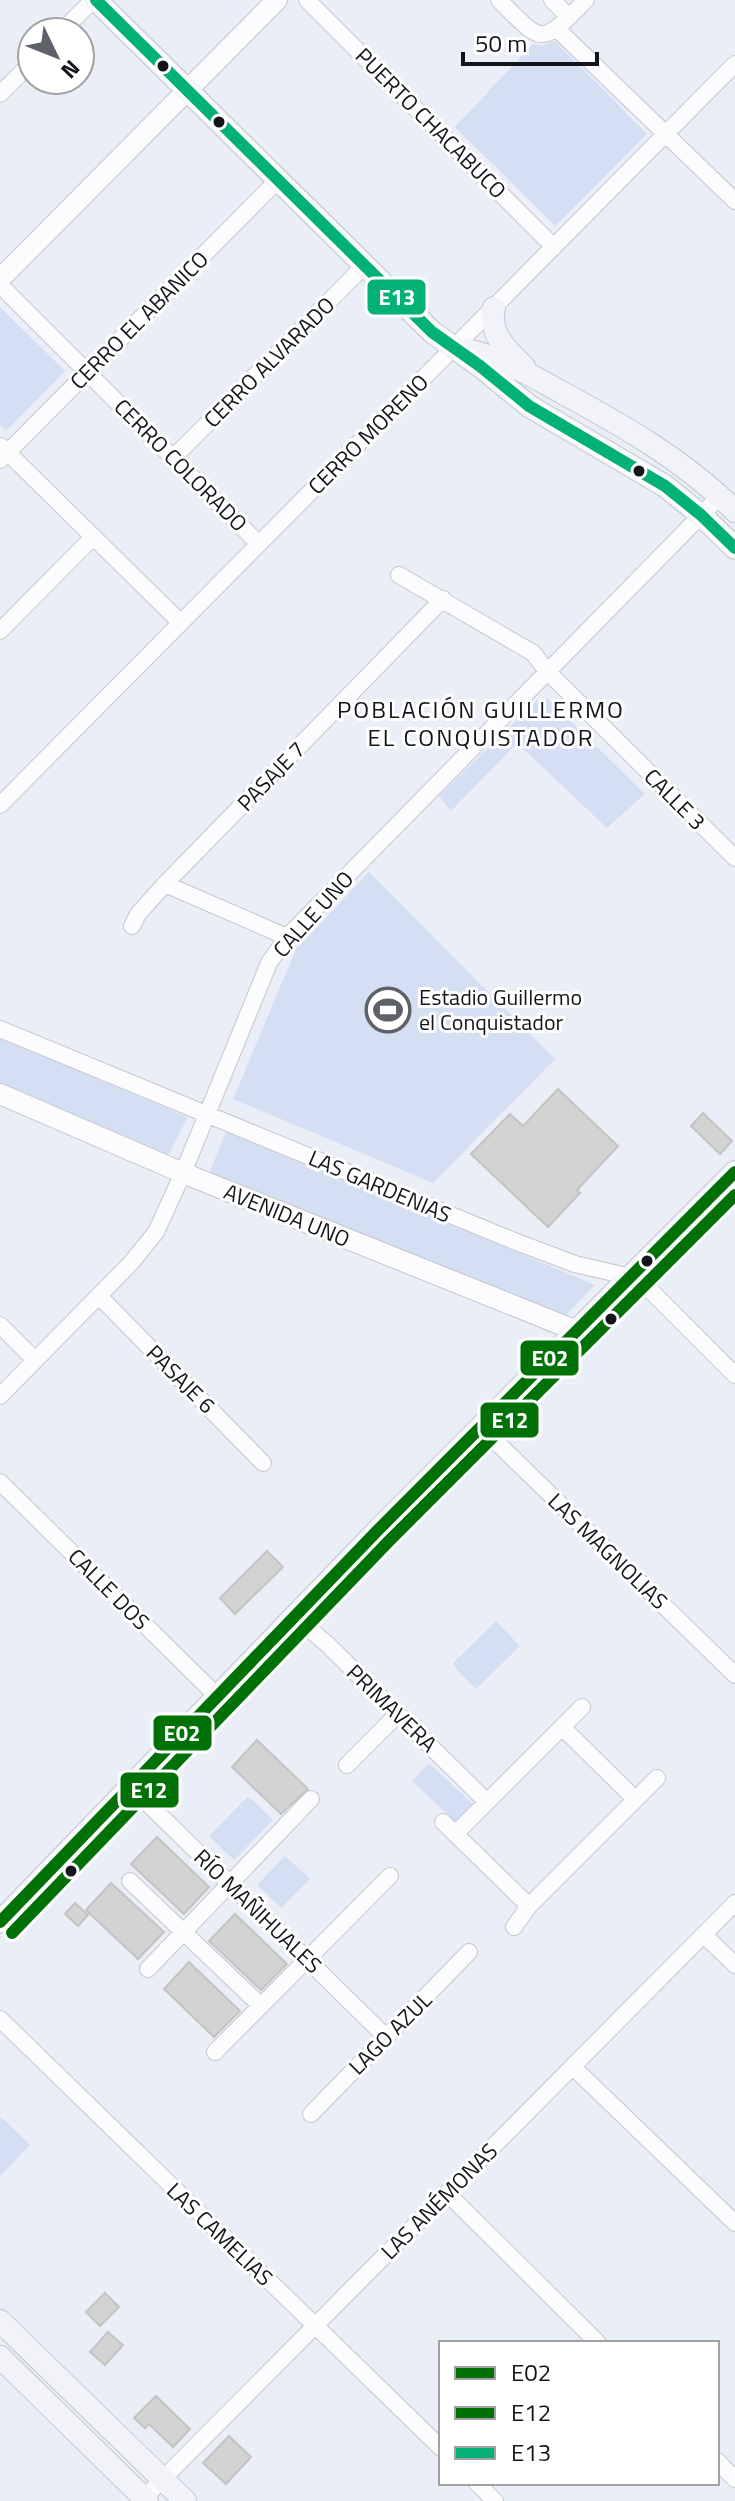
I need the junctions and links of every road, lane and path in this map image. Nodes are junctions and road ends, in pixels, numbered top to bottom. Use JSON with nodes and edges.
{"nodes":[{"id":1,"x":94,"y":0,"type":"edge"},
{"id":2,"x":307,"y":0,"type":"edge"},
{"id":3,"x":499,"y":0,"type":"edge"},
{"id":4,"x":552,"y":0,"type":"edge"},
{"id":5,"x":586,"y":0,"type":"edge"},
{"id":6,"x":268,"y":3,"type":"edge"},
{"id":7,"x":78,"y":16,"type":"edge"},
{"id":8,"x":569,"y":17,"type":"junction"},
{"id":9,"x":557,"y":29,"type":"junction"},
{"id":10,"x":735,"y":64,"type":"edge"},
{"id":11,"x":16,"y":78,"type":"edge"},
{"id":12,"x":187,"y":91,"type":"junction"},
{"id":13,"x":0,"y":94,"type":"edge"},
{"id":14,"x":666,"y":133,"type":"junction"},
{"id":15,"x":278,"y":180,"type":"junction"},
{"id":16,"x":735,"y":201,"type":"edge"},
{"id":17,"x":554,"y":247,"type":"junction"},
{"id":18,"x":364,"y":266,"type":"junction"},
{"id":19,"x":0,"y":282,"type":"edge"},
{"id":20,"x":494,"y":308,"type":"junction"},
{"id":21,"x":454,"y":348,"type":"junction"},
{"id":22,"x":87,"y":372,"type":"junction"},
{"id":23,"x":533,"y":377,"type":"junction"},
{"id":24,"x":2,"y":452,"type":"edge"},
{"id":25,"x":173,"y":458,"type":"junction"},
{"id":26,"x":727,"y":503,"type":"edge"},
{"id":27,"x":701,"y":515,"type":"junction"},
{"id":28,"x":93,"y":537,"type":"junction"},
{"id":29,"x":259,"y":544,"type":"junction"},
{"id":30,"x":735,"y":548,"type":"edge"},
{"id":31,"x":399,"y":575,"type":"dead end"},
{"id":32,"x":443,"y":599,"type":"junction"},
{"id":33,"x":181,"y":623,"type":"junction"},
{"id":34,"x":0,"y":631,"type":"edge"},
{"id":35,"x":547,"y":671,"type":"junction"},
{"id":36,"x":0,"y":805,"type":"edge"},
{"id":37,"x":735,"y":858,"type":"edge"},
{"id":38,"x":165,"y":884,"type":"junction"},
{"id":39,"x":132,"y":926,"type":"dead end"},
{"id":40,"x":287,"y":937,"type":"junction"},
{"id":41,"x":0,"y":1029,"type":"edge"},
{"id":42,"x":0,"y":1094,"type":"edge"},
{"id":43,"x":206,"y":1114,"type":"junction"},
{"id":44,"x":735,"y":1172,"type":"edge"},
{"id":45,"x":183,"y":1173,"type":"junction"},
{"id":46,"x":631,"y":1277,"type":"junction"},
{"id":47,"x":99,"y":1296,"type":"junction"},
{"id":48,"x":0,"y":1325,"type":"edge"},
{"id":49,"x":577,"y":1331,"type":"junction"},
{"id":50,"x":35,"y":1360,"type":"junction"},
{"id":51,"x":735,"y":1375,"type":"edge"},
{"id":52,"x":0,"y":1396,"type":"edge"},
{"id":53,"x":481,"y":1427,"type":"junction"},
{"id":54,"x":263,"y":1463,"type":"dead end"},
{"id":55,"x":0,"y":1482,"type":"edge"},
{"id":56,"x":295,"y":1617,"type":"junction"},
{"id":57,"x":735,"y":1675,"type":"edge"},
{"id":58,"x":217,"y":1696,"type":"junction"},
{"id":59,"x":582,"y":1707,"type":"dead end"},
{"id":60,"x":398,"y":1714,"type":"junction"},
{"id":61,"x":562,"y":1727,"type":"junction"},
{"id":62,"x":347,"y":1765,"type":"dead end"},
{"id":63,"x":657,"y":1778,"type":"dead end"},
{"id":64,"x":130,"y":1786,"type":"junction"},
{"id":65,"x":311,"y":1799,"type":"dead end"},
{"id":66,"x":635,"y":1799,"type":"junction"},
{"id":67,"x":487,"y":1802,"type":"junction"},
{"id":68,"x":390,"y":1876,"type":"dead end"},
{"id":69,"x":130,"y":1881,"type":"dead end"},
{"id":70,"x":230,"y":1884,"type":"junction"},
{"id":71,"x":735,"y":1903,"type":"edge"},
{"id":72,"x":529,"y":1906,"type":"junction"},
{"id":73,"x":0,"y":1922,"type":"edge"},
{"id":74,"x":514,"y":1927,"type":"dead end"},
{"id":75,"x":184,"y":1932,"type":"junction"},
{"id":76,"x":704,"y":1935,"type":"junction"},
{"id":77,"x":469,"y":1952,"type":"dead end"},
{"id":78,"x":307,"y":1959,"type":"junction"},
{"id":79,"x":735,"y":1965,"type":"edge"},
{"id":80,"x":148,"y":1969,"type":"dead end"},
{"id":81,"x":261,"y":2006,"type":"junction"},
{"id":82,"x":0,"y":2019,"type":"edge"},
{"id":83,"x":386,"y":2037,"type":"junction"},
{"id":84,"x":215,"y":2052,"type":"dead end"},
{"id":85,"x":573,"y":2067,"type":"junction"},
{"id":86,"x":311,"y":2114,"type":"dead end"},
{"id":87,"x":447,"y":2193,"type":"junction"},
{"id":88,"x":735,"y":2223,"type":"edge"},
{"id":89,"x":0,"y":2321,"type":"edge"},
{"id":90,"x":315,"y":2326,"type":"junction"},
{"id":91,"x":596,"y":2341,"type":"edge"},
{"id":92,"x":0,"y":2357,"type":"edge"},
{"id":93,"x":439,"y":2446,"type":"edge"},
{"id":94,"x":719,"y":2463,"type":"edge"},
{"id":95,"x":163,"y":2479,"type":"junction"},
{"id":96,"x":735,"y":2479,"type":"edge"},
{"id":97,"x":479,"y":2485,"type":"edge"},
{"id":98,"x":144,"y":2500,"type":"edge"},
{"id":99,"x":185,"y":2501,"type":"edge"},
{"id":100,"x":495,"y":2501,"type":"edge"}],
"edges":[{"from":1,"to":7,"type":"street"},
{"from":1,"to":12,"type":"main road"},
{"from":2,"to":17,"type":"street","name":"PUERTO CHACABUCO"},
{"from":3,"to":9,"type":"street"},
{"from":4,"to":8,"type":"street"},
{"from":5,"to":8,"type":"street"},
{"from":6,"to":12,"type":"street"},
{"from":8,"to":9,"type":"street"},
{"from":9,"to":14,"type":"street"},
{"from":10,"to":14,"type":"street","name":"CERRO MORENO"},
{"from":11,"to":13,"type":"street"},
{"from":12,"to":15,"type":"main road"},
{"from":12,"to":19,"type":"street"},
{"from":14,"to":16,"type":"street"},
{"from":14,"to":17,"type":"street","name":"CERRO MORENO"},
{"from":15,"to":18,"type":"main road"},
{"from":15,"to":22,"type":"street","name":"CERRO EL ABANICO"},
{"from":17,"to":20,"type":"street","name":"CERRO MORENO"},
{"from":18,"to":21,"type":"main road"},
{"from":18,"to":25,"type":"street","name":"CERRO ALVARADO"},
{"from":19,"to":22,"type":"street","name":"CERRO COLORADO"},
{"from":20,"to":21,"type":"street","name":"CERRO MORENO"},
{"from":20,"to":23,"type":"main road"},
{"from":21,"to":23,"type":"main road"},
{"from":21,"to":27,"type":"main road"},
{"from":21,"to":29,"type":"street","name":"CERRO MORENO"},
{"from":22,"to":24,"type":"street","name":"CERRO EL ABANICO"},
{"from":22,"to":25,"type":"street","name":"CERRO COLORADO"},
{"from":23,"to":26,"type":"main road"},
{"from":24,"to":28,"type":"street"},
{"from":25,"to":29,"type":"street","name":"CERRO COLORADO"},
{"from":26,"to":27,"type":"street","name":"CALLE UNO"},
{"from":27,"to":30,"type":"main road"},
{"from":27,"to":35,"type":"street","name":"CALLE UNO"},
{"from":28,"to":33,"type":"street"},
{"from":28,"to":34,"type":"street"},
{"from":29,"to":33,"type":"street","name":"CERRO MORENO"},
{"from":31,"to":32,"type":"street","name":"CALLE 3"},
{"from":32,"to":35,"type":"street","name":"CALLE 3"},
{"from":32,"to":38,"type":"street","name":"PASAJE 7"},
{"from":33,"to":36,"type":"street","name":"CERRO MORENO"},
{"from":35,"to":37,"type":"street","name":"CALLE 3"},
{"from":35,"to":40,"type":"street","name":"CALLE UNO"},
{"from":38,"to":39,"type":"street","name":"PASAJE 7"},
{"from":38,"to":40,"type":"street"},
{"from":40,"to":43,"type":"street","name":"CALLE UNO"},
{"from":41,"to":43,"type":"street","name":"LAS GARDENIAS"},
{"from":42,"to":45,"type":"street","name":"AVENIDA UNO"},
{"from":43,"to":45,"type":"street","name":"CALLE UNO"},
{"from":43,"to":46,"type":"street","name":"LAS GARDENIAS"},
{"from":44,"to":46,"type":"main road"},
{"from":45,"to":47,"type":"street","name":"CALLE UNO"},
{"from":45,"to":49,"type":"street","name":"AVENIDA UNO"},
{"from":46,"to":49,"type":"main road"},
{"from":46,"to":51,"type":"street","name":"LAS GARDENIAS"},
{"from":47,"to":50,"type":"street","name":"CALLE UNO"},
{"from":47,"to":54,"type":"street","name":"PASAJE 6"},
{"from":48,"to":50,"type":"street"},
{"from":49,"to":53,"type":"main road"},
{"from":50,"to":52,"type":"street","name":"CALLE UNO"},
{"from":53,"to":56,"type":"main road"},
{"from":53,"to":57,"type":"street","name":"LAS MAGNOLIAS"},
{"from":55,"to":58,"type":"street","name":"CALLE DOS"},
{"from":56,"to":58,"type":"main road"},
{"from":56,"to":60,"type":"street","name":"PRIMAVERA"},
{"from":58,"to":64,"type":"main road"},
{"from":59,"to":61,"type":"street"},
{"from":60,"to":62,"type":"street"},
{"from":60,"to":67,"type":"street","name":"PRIMAVERA"},
{"from":61,"to":66,"type":"street"},
{"from":61,"to":67,"type":"street"},
{"from":63,"to":66,"type":"street"},
{"from":64,"to":70,"type":"street","name":"RÍO MAÑIHUALES"},
{"from":64,"to":73,"type":"main road"},
{"from":65,"to":70,"type":"street"},
{"from":66,"to":72,"type":"street"},
{"from":67,"to":72,"type":"street"},
{"from":68,"to":78,"type":"street"},
{"from":69,"to":75,"type":"street"},
{"from":70,"to":75,"type":"street"},
{"from":70,"to":78,"type":"street","name":"RÍO MAÑIHUALES"},
{"from":71,"to":76,"type":"street","name":"LAS ANÉMONAS"},
{"from":72,"to":74,"type":"street"},
{"from":75,"to":80,"type":"street"},
{"from":75,"to":81,"type":"street"},
{"from":76,"to":79,"type":"street"},
{"from":76,"to":85,"type":"street","name":"LAS ANÉMONAS"},
{"from":77,"to":83,"type":"street","name":"LAGO AZUL"},
{"from":78,"to":81,"type":"street"},
{"from":78,"to":83,"type":"street","name":"RÍO MAÑIHUALES"},
{"from":81,"to":84,"type":"street"},
{"from":82,"to":90,"type":"street","name":"LAS CAMELIAS"},
{"from":83,"to":86,"type":"street","name":"LAGO AZUL"},
{"from":85,"to":87,"type":"street","name":"LAS ANÉMONAS"},
{"from":85,"to":88,"type":"street"},
{"from":87,"to":90,"type":"street","name":"LAS ANÉMONAS"},
{"from":87,"to":91,"type":"street"},
{"from":89,"to":95,"type":"main road"},
{"from":90,"to":93,"type":"street","name":"LAS CAMELIAS"},
{"from":90,"to":95,"type":"street","name":"LAS ANÉMONAS"},
{"from":92,"to":98,"type":"main road"},
{"from":94,"to":96,"type":"street"},
{"from":95,"to":98,"type":"street","name":"LAS ANÉMONAS"},
{"from":95,"to":99,"type":"main road"},
{"from":97,"to":100,"type":"street"}]}
